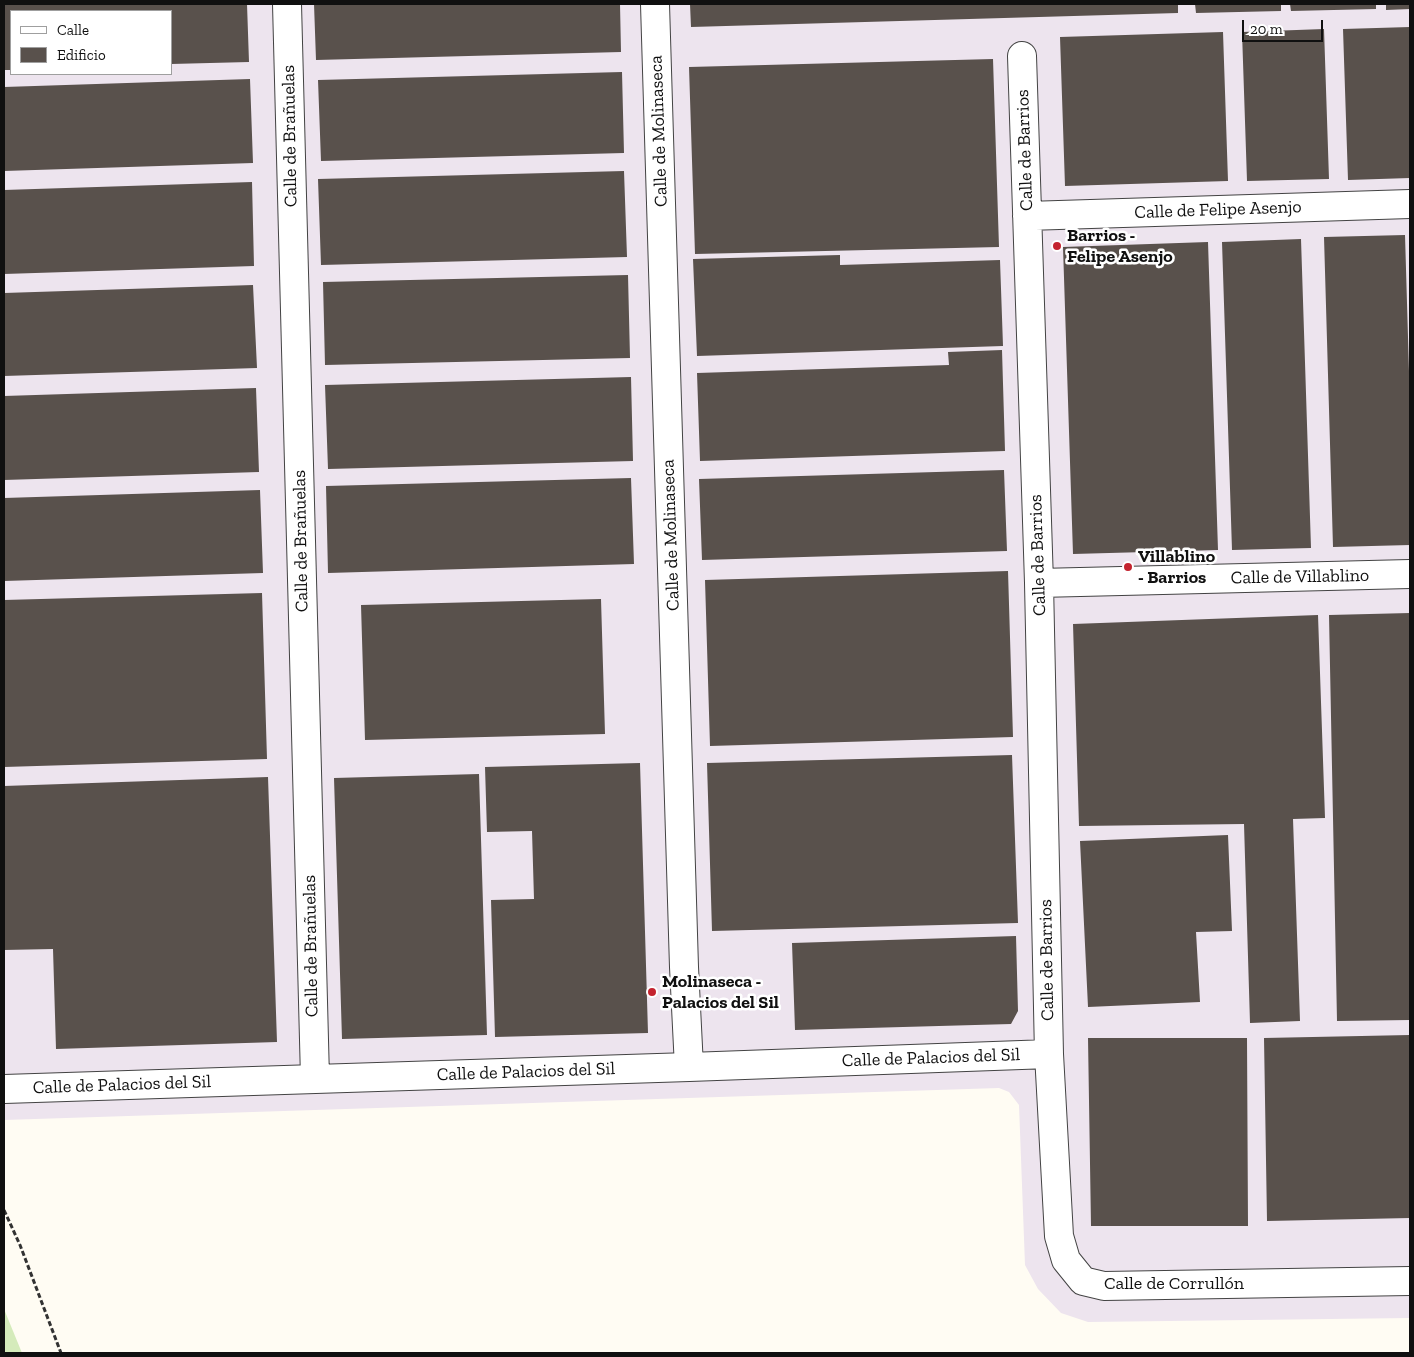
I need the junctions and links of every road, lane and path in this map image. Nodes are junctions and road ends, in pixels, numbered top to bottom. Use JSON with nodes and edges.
{"nodes":[{"id":1,"x":287,"y":4,"type":"edge"},
{"id":2,"x":655,"y":4,"type":"edge"},
{"id":3,"x":1022,"y":56,"type":"dead end"},
{"id":4,"x":1410,"y":204,"type":"edge"},
{"id":5,"x":1026,"y":216,"type":"junction"},
{"id":6,"x":1410,"y":574,"type":"edge"},
{"id":7,"x":1039,"y":583,"type":"junction"},
{"id":8,"x":1049,"y":1054,"type":"junction"},
{"id":9,"x":688,"y":1067,"type":"junction"},
{"id":10,"x":315,"y":1078,"type":"junction"},
{"id":11,"x":4,"y":1088,"type":"edge"},
{"id":12,"x":4,"y":1210,"type":"edge"},
{"id":13,"x":1410,"y":1281,"type":"edge"},
{"id":14,"x":61,"y":1353,"type":"edge"}],
"edges":[{"from":1,"to":10,"type":"street","name":"Calle de Brañuelas"},
{"from":2,"to":9,"type":"street","name":"Calle de Molinaseca"},
{"from":3,"to":5,"type":"street","name":"Calle de Barrios"},
{"from":4,"to":5,"type":"street","name":"Calle de Felipe Asenjo"},
{"from":5,"to":7,"type":"street","name":"Calle de Barrios"},
{"from":6,"to":7,"type":"street","name":"Calle de Villablino"},
{"from":7,"to":8,"type":"street","name":"Calle de Barrios"},
{"from":8,"to":9,"type":"street","name":"Calle de Palacios del Sil"},
{"from":8,"to":13,"type":"street","name":"Calle de Corrullón"},
{"from":9,"to":10,"type":"street","name":"Calle de Palacios del Sil"},
{"from":10,"to":11,"type":"street","name":"Calle de Palacios del Sil"},
{"from":12,"to":14,"type":"path"}]}
